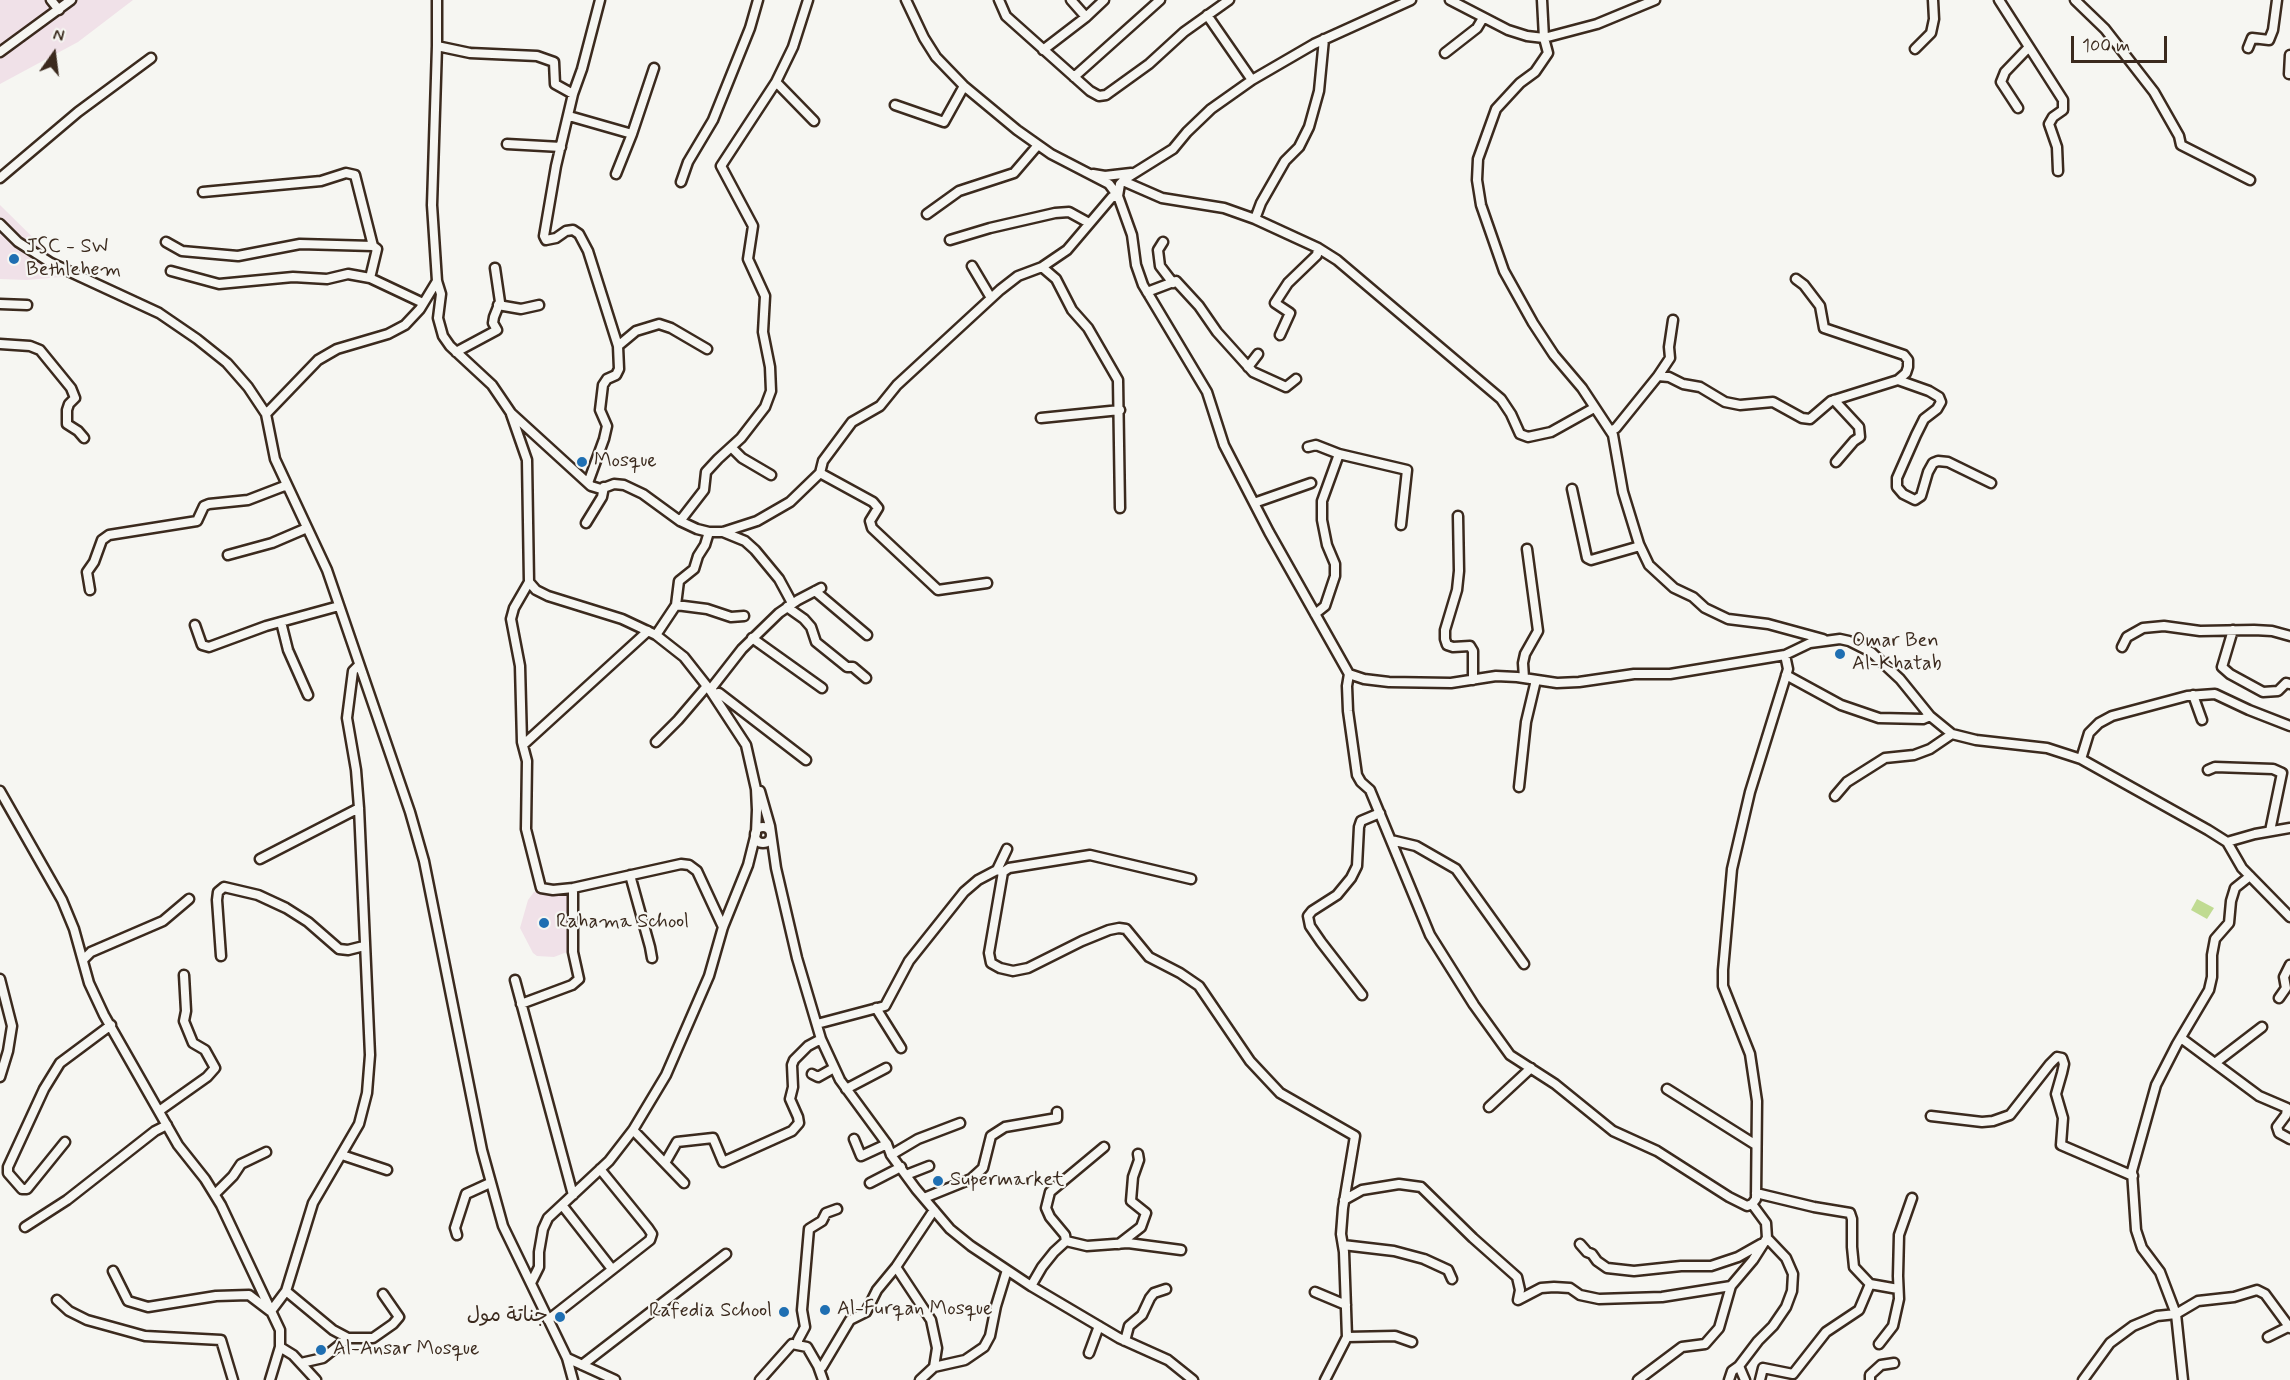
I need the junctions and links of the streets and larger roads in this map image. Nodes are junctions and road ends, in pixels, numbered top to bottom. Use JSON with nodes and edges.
{"nodes":[{"id":1,"x":51,"y":0,"type":"edge"},
{"id":2,"x":71,"y":0,"type":"edge"},
{"id":3,"x":437,"y":0,"type":"edge"},
{"id":4,"x":600,"y":0,"type":"edge"},
{"id":5,"x":758,"y":0,"type":"edge"},
{"id":6,"x":808,"y":0,"type":"edge"},
{"id":7,"x":906,"y":0,"type":"edge"},
{"id":8,"x":999,"y":0,"type":"edge"},
{"id":9,"x":1071,"y":0,"type":"edge"},
{"id":10,"x":1104,"y":0,"type":"edge"},
{"id":11,"x":1160,"y":0,"type":"edge"},
{"id":12,"x":1229,"y":0,"type":"edge"},
{"id":13,"x":1411,"y":0,"type":"edge"},
{"id":14,"x":1450,"y":0,"type":"edge"},
{"id":15,"x":1542,"y":0,"type":"edge"},
{"id":16,"x":1655,"y":0,"type":"edge"},
{"id":17,"x":1933,"y":0,"type":"edge"},
{"id":18,"x":1999,"y":0,"type":"edge"},
{"id":19,"x":2076,"y":0,"type":"edge"},
{"id":20,"x":2277,"y":0,"type":"edge"},
{"id":21,"x":59,"y":10,"type":"junction"},
{"id":22,"x":1207,"y":15,"type":"junction"},
{"id":23,"x":1086,"y":17,"type":"junction"},
{"id":24,"x":1483,"y":18,"type":"junction"},
{"id":25,"x":1544,"y":38,"type":"junction"},
{"id":26,"x":1324,"y":39,"type":"junction"},
{"id":27,"x":437,"y":46,"type":"junction"},
{"id":28,"x":2030,"y":47,"type":"junction"},
{"id":29,"x":2248,"y":48,"type":"dead end"},
{"id":30,"x":1915,"y":49,"type":"dead end"},
{"id":31,"x":1043,"y":50,"type":"junction"},
{"id":32,"x":0,"y":52,"type":"edge"},
{"id":33,"x":1445,"y":53,"type":"dead end"},
{"id":34,"x":2290,"y":55,"type":"edge"},
{"id":35,"x":151,"y":57,"type":"dead end"},
{"id":36,"x":654,"y":68,"type":"dead end"},
{"id":37,"x":2289,"y":74,"type":"edge"},
{"id":38,"x":1074,"y":77,"type":"junction"},
{"id":39,"x":1252,"y":80,"type":"junction"},
{"id":40,"x":776,"y":82,"type":"junction"},
{"id":41,"x":964,"y":86,"type":"junction"},
{"id":42,"x":573,"y":94,"type":"junction"},
{"id":43,"x":895,"y":105,"type":"dead end"},
{"id":44,"x":2018,"y":108,"type":"dead end"},
{"id":45,"x":569,"y":116,"type":"junction"},
{"id":46,"x":814,"y":121,"type":"dead end"},
{"id":47,"x":632,"y":134,"type":"junction"},
{"id":48,"x":507,"y":144,"type":"dead end"},
{"id":49,"x":1038,"y":145,"type":"junction"},
{"id":50,"x":561,"y":147,"type":"junction"},
{"id":51,"x":2058,"y":171,"type":"dead end"},
{"id":52,"x":615,"y":174,"type":"dead end"},
{"id":53,"x":0,"y":178,"type":"edge"},
{"id":54,"x":1104,"y":179,"type":"junction"},
{"id":55,"x":2250,"y":180,"type":"dead end"},
{"id":56,"x":1120,"y":181,"type":"junction"},
{"id":57,"x":681,"y":182,"type":"dead end"},
{"id":58,"x":203,"y":192,"type":"dead end"},
{"id":59,"x":1118,"y":196,"type":"junction"},
{"id":60,"x":927,"y":214,"type":"dead end"},
{"id":61,"x":1256,"y":219,"type":"junction"},
{"id":62,"x":0,"y":224,"type":"edge"},
{"id":63,"x":1089,"y":224,"type":"junction"},
{"id":64,"x":950,"y":240,"type":"dead end"},
{"id":65,"x":166,"y":242,"type":"dead end"},
{"id":66,"x":1163,"y":242,"type":"dead end"},
{"id":67,"x":373,"y":246,"type":"junction"},
{"id":68,"x":1318,"y":248,"type":"junction"},
{"id":69,"x":972,"y":266,"type":"dead end"},
{"id":70,"x":1042,"y":267,"type":"junction"},
{"id":71,"x":495,"y":268,"type":"dead end"},
{"id":72,"x":171,"y":271,"type":"dead end"},
{"id":73,"x":370,"y":278,"type":"junction"},
{"id":74,"x":1796,"y":279,"type":"dead end"},
{"id":75,"x":437,"y":281,"type":"junction"},
{"id":76,"x":1173,"y":283,"type":"junction"},
{"id":77,"x":1147,"y":292,"type":"junction"},
{"id":78,"x":991,"y":298,"type":"junction"},
{"id":79,"x":423,"y":303,"type":"junction"},
{"id":80,"x":0,"y":304,"type":"edge"},
{"id":81,"x":27,"y":304,"type":"dead end"},
{"id":82,"x":498,"y":305,"type":"junction"},
{"id":83,"x":539,"y":305,"type":"dead end"},
{"id":84,"x":1673,"y":320,"type":"dead end"},
{"id":85,"x":1280,"y":335,"type":"dead end"},
{"id":86,"x":0,"y":344,"type":"edge"},
{"id":87,"x":618,"y":346,"type":"junction"},
{"id":88,"x":707,"y":349,"type":"dead end"},
{"id":89,"x":456,"y":352,"type":"junction"},
{"id":90,"x":1258,"y":354,"type":"dead end"},
{"id":91,"x":1248,"y":367,"type":"junction"},
{"id":92,"x":1658,"y":376,"type":"junction"},
{"id":93,"x":1296,"y":379,"type":"dead end"},
{"id":94,"x":1898,"y":381,"type":"junction"},
{"id":95,"x":1834,"y":400,"type":"junction"},
{"id":96,"x":1594,"y":408,"type":"junction"},
{"id":97,"x":1120,"y":410,"type":"junction"},
{"id":98,"x":266,"y":414,"type":"junction"},
{"id":99,"x":511,"y":414,"type":"junction"},
{"id":100,"x":1041,"y":418,"type":"dead end"},
{"id":101,"x":1611,"y":431,"type":"junction"},
{"id":102,"x":84,"y":438,"type":"dead end"},
{"id":103,"x":731,"y":447,"type":"junction"},
{"id":104,"x":1308,"y":447,"type":"dead end"},
{"id":105,"x":1339,"y":454,"type":"junction"},
{"id":106,"x":1836,"y":462,"type":"dead end"},
{"id":107,"x":820,"y":472,"type":"junction"},
{"id":108,"x":771,"y":475,"type":"dead end"},
{"id":109,"x":588,"y":483,"type":"junction"},
{"id":110,"x":1311,"y":483,"type":"dead end"},
{"id":111,"x":1991,"y":483,"type":"dead end"},
{"id":112,"x":287,"y":485,"type":"junction"},
{"id":113,"x":604,"y":487,"type":"junction"},
{"id":114,"x":1572,"y":489,"type":"dead end"},
{"id":115,"x":1254,"y":503,"type":"junction"},
{"id":116,"x":1120,"y":508,"type":"dead end"},
{"id":117,"x":1458,"y":516,"type":"dead end"},
{"id":118,"x":680,"y":521,"type":"junction"},
{"id":119,"x":586,"y":523,"type":"dead end"},
{"id":120,"x":1401,"y":525,"type":"dead end"},
{"id":121,"x":307,"y":528,"type":"junction"},
{"id":122,"x":723,"y":531,"type":"junction"},
{"id":123,"x":709,"y":532,"type":"junction"},
{"id":124,"x":1640,"y":546,"type":"junction"},
{"id":125,"x":1527,"y":549,"type":"dead end"},
{"id":126,"x":228,"y":555,"type":"dead end"},
{"id":127,"x":529,"y":582,"type":"junction"},
{"id":128,"x":987,"y":583,"type":"dead end"},
{"id":129,"x":90,"y":590,"type":"dead end"},
{"id":130,"x":676,"y":605,"type":"junction"},
{"id":131,"x":790,"y":605,"type":"junction"},
{"id":132,"x":339,"y":606,"type":"junction"},
{"id":133,"x":1315,"y":614,"type":"junction"},
{"id":134,"x":744,"y":616,"type":"dead end"},
{"id":135,"x":281,"y":622,"type":"junction"},
{"id":136,"x":195,"y":625,"type":"dead end"},
{"id":137,"x":2233,"y":630,"type":"junction"},
{"id":138,"x":1795,"y":631,"type":"junction"},
{"id":139,"x":652,"y":633,"type":"junction"},
{"id":140,"x":867,"y":635,"type":"dead end"},
{"id":141,"x":2290,"y":636,"type":"edge"},
{"id":142,"x":752,"y":639,"type":"junction"},
{"id":143,"x":1826,"y":640,"type":"junction"},
{"id":144,"x":2122,"y":647,"type":"dead end"},
{"id":145,"x":1788,"y":653,"type":"junction"},
{"id":146,"x":359,"y":665,"type":"junction"},
{"id":147,"x":1349,"y":674,"type":"junction"},
{"id":148,"x":1786,"y":675,"type":"junction"},
{"id":149,"x":866,"y":678,"type":"dead end"},
{"id":150,"x":1524,"y":678,"type":"junction"},
{"id":151,"x":1473,"y":680,"type":"junction"},
{"id":152,"x":1536,"y":681,"type":"junction"},
{"id":153,"x":2290,"y":684,"type":"edge"},
{"id":154,"x":822,"y":688,"type":"dead end"},
{"id":155,"x":710,"y":690,"type":"junction"},
{"id":156,"x":308,"y":695,"type":"dead end"},
{"id":157,"x":2193,"y":695,"type":"junction"},
{"id":158,"x":1930,"y":716,"type":"junction"},
{"id":159,"x":2202,"y":720,"type":"dead end"},
{"id":160,"x":2290,"y":726,"type":"edge"},
{"id":161,"x":1952,"y":734,"type":"junction"},
{"id":162,"x":656,"y":742,"type":"dead end"},
{"id":163,"x":523,"y":745,"type":"junction"},
{"id":164,"x":2081,"y":759,"type":"junction"},
{"id":165,"x":806,"y":760,"type":"dead end"},
{"id":166,"x":2208,"y":770,"type":"dead end"},
{"id":167,"x":752,"y":771,"type":"junction"},
{"id":168,"x":1519,"y":787,"type":"dead end"},
{"id":169,"x":0,"y":791,"type":"edge"},
{"id":170,"x":1835,"y":796,"type":"dead end"},
{"id":171,"x":359,"y":808,"type":"junction"},
{"id":172,"x":1380,"y":813,"type":"junction"},
{"id":173,"x":2290,"y":828,"type":"edge"},
{"id":174,"x":2270,"y":831,"type":"junction"},
{"id":175,"x":756,"y":833,"type":"junction"},
{"id":176,"x":771,"y":833,"type":"junction"},
{"id":177,"x":1391,"y":840,"type":"junction"},
{"id":178,"x":2227,"y":842,"type":"junction"},
{"id":179,"x":761,"y":846,"type":"junction"},
{"id":180,"x":1007,"y":849,"type":"dead end"},
{"id":181,"x":773,"y":851,"type":"junction"},
{"id":182,"x":260,"y":859,"type":"dead end"},
{"id":183,"x":748,"y":865,"type":"junction"},
{"id":184,"x":1000,"y":871,"type":"junction"},
{"id":185,"x":630,"y":875,"type":"junction"},
{"id":186,"x":2250,"y":876,"type":"junction"},
{"id":187,"x":1191,"y":879,"type":"dead end"},
{"id":188,"x":573,"y":888,"type":"junction"},
{"id":189,"x":189,"y":899,"type":"dead end"},
{"id":190,"x":2290,"y":917,"type":"edge"},
{"id":191,"x":723,"y":927,"type":"junction"},
{"id":192,"x":364,"y":946,"type":"junction"},
{"id":193,"x":220,"y":956,"type":"dead end"},
{"id":194,"x":652,"y":958,"type":"dead end"},
{"id":195,"x":83,"y":960,"type":"junction"},
{"id":196,"x":1524,"y":964,"type":"dead end"},
{"id":197,"x":2290,"y":965,"type":"edge"},
{"id":198,"x":184,"y":975,"type":"dead end"},
{"id":199,"x":0,"y":979,"type":"edge"},
{"id":200,"x":515,"y":980,"type":"dead end"},
{"id":201,"x":2288,"y":990,"type":"edge"},
{"id":202,"x":1362,"y":995,"type":"dead end"},
{"id":203,"x":2279,"y":998,"type":"dead end"},
{"id":204,"x":521,"y":1004,"type":"junction"},
{"id":205,"x":876,"y":1008,"type":"junction"},
{"id":206,"x":817,"y":1024,"type":"junction"},
{"id":207,"x":111,"y":1025,"type":"junction"},
{"id":208,"x":2262,"y":1027,"type":"dead end"},
{"id":209,"x":2181,"y":1038,"type":"junction"},
{"id":210,"x":821,"y":1039,"type":"junction"},
{"id":211,"x":901,"y":1048,"type":"dead end"},
{"id":212,"x":2215,"y":1063,"type":"junction"},
{"id":213,"x":834,"y":1068,"type":"junction"},
{"id":214,"x":886,"y":1068,"type":"dead end"},
{"id":215,"x":1530,"y":1068,"type":"junction"},
{"id":216,"x":812,"y":1074,"type":"dead end"},
{"id":217,"x":0,"y":1077,"type":"edge"},
{"id":218,"x":846,"y":1089,"type":"junction"},
{"id":219,"x":1667,"y":1089,"type":"dead end"},
{"id":220,"x":2288,"y":1105,"type":"edge"},
{"id":221,"x":1489,"y":1107,"type":"dead end"},
{"id":222,"x":159,"y":1111,"type":"junction"},
{"id":223,"x":1057,"y":1112,"type":"dead end"},
{"id":224,"x":1931,"y":1116,"type":"dead end"},
{"id":225,"x":960,"y":1123,"type":"dead end"},
{"id":226,"x":167,"y":1125,"type":"junction"},
{"id":227,"x":633,"y":1130,"type":"junction"},
{"id":228,"x":854,"y":1139,"type":"dead end"},
{"id":229,"x":2290,"y":1139,"type":"edge"},
{"id":230,"x":65,"y":1142,"type":"dead end"},
{"id":231,"x":886,"y":1144,"type":"junction"},
{"id":232,"x":1756,"y":1145,"type":"junction"},
{"id":233,"x":1104,"y":1147,"type":"dead end"},
{"id":234,"x":266,"y":1152,"type":"dead end"},
{"id":235,"x":1138,"y":1154,"type":"dead end"},
{"id":236,"x":342,"y":1155,"type":"junction"},
{"id":237,"x":891,"y":1155,"type":"junction"},
{"id":238,"x":665,"y":1163,"type":"junction"},
{"id":239,"x":929,"y":1166,"type":"dead end"},
{"id":240,"x":600,"y":1169,"type":"junction"},
{"id":241,"x":387,"y":1170,"type":"dead end"},
{"id":242,"x":903,"y":1171,"type":"junction"},
{"id":243,"x":2133,"y":1176,"type":"junction"},
{"id":244,"x":490,"y":1183,"type":"junction"},
{"id":245,"x":684,"y":1183,"type":"dead end"},
{"id":246,"x":870,"y":1184,"type":"dead end"},
{"id":247,"x":1756,"y":1192,"type":"junction"},
{"id":248,"x":214,"y":1194,"type":"junction"},
{"id":249,"x":573,"y":1195,"type":"junction"},
{"id":250,"x":924,"y":1198,"type":"junction"},
{"id":251,"x":1912,"y":1198,"type":"dead end"},
{"id":252,"x":1344,"y":1200,"type":"junction"},
{"id":253,"x":1752,"y":1204,"type":"junction"},
{"id":254,"x":562,"y":1205,"type":"junction"},
{"id":255,"x":837,"y":1209,"type":"dead end"},
{"id":256,"x":934,"y":1210,"type":"junction"},
{"id":257,"x":25,"y":1227,"type":"dead end"},
{"id":258,"x":457,"y":1235,"type":"dead end"},
{"id":259,"x":1766,"y":1240,"type":"junction"},
{"id":260,"x":1066,"y":1241,"type":"junction"},
{"id":261,"x":1118,"y":1244,"type":"junction"},
{"id":262,"x":1580,"y":1244,"type":"dead end"},
{"id":263,"x":1343,"y":1245,"type":"junction"},
{"id":264,"x":1181,"y":1250,"type":"dead end"},
{"id":265,"x":726,"y":1254,"type":"dead end"},
{"id":266,"x":896,"y":1267,"type":"junction"},
{"id":267,"x":612,"y":1269,"type":"junction"},
{"id":268,"x":1007,"y":1270,"type":"junction"},
{"id":269,"x":113,"y":1271,"type":"dead end"},
{"id":270,"x":1452,"y":1279,"type":"dead end"},
{"id":271,"x":531,"y":1283,"type":"junction"},
{"id":272,"x":1870,"y":1284,"type":"junction"},
{"id":273,"x":1031,"y":1286,"type":"junction"},
{"id":274,"x":1731,"y":1286,"type":"junction"},
{"id":275,"x":1166,"y":1289,"type":"dead end"},
{"id":276,"x":1898,"y":1289,"type":"junction"},
{"id":277,"x":286,"y":1291,"type":"junction"},
{"id":278,"x":1315,"y":1292,"type":"dead end"},
{"id":279,"x":383,"y":1294,"type":"dead end"},
{"id":280,"x":57,"y":1300,"type":"dead end"},
{"id":281,"x":1346,"y":1305,"type":"junction"},
{"id":282,"x":271,"y":1311,"type":"junction"},
{"id":283,"x":2176,"y":1314,"type":"junction"},
{"id":284,"x":548,"y":1320,"type":"junction"},
{"id":285,"x":1099,"y":1326,"type":"junction"},
{"id":286,"x":2290,"y":1327,"type":"edge"},
{"id":287,"x":1347,"y":1337,"type":"junction"},
{"id":288,"x":2268,"y":1337,"type":"dead end"},
{"id":289,"x":348,"y":1338,"type":"junction"},
{"id":290,"x":1125,"y":1341,"type":"junction"},
{"id":291,"x":1412,"y":1342,"type":"dead end"},
{"id":292,"x":798,"y":1344,"type":"junction"},
{"id":293,"x":1879,"y":1344,"type":"dead end"},
{"id":294,"x":280,"y":1347,"type":"junction"},
{"id":295,"x":1089,"y":1353,"type":"dead end"},
{"id":296,"x":567,"y":1358,"type":"junction"},
{"id":297,"x":301,"y":1363,"type":"junction"},
{"id":298,"x":1894,"y":1363,"type":"dead end"},
{"id":299,"x":818,"y":1366,"type":"junction"},
{"id":300,"x":1739,"y":1366,"type":"junction"},
{"id":301,"x":585,"y":1367,"type":"junction"},
{"id":302,"x":934,"y":1367,"type":"junction"},
{"id":303,"x":1189,"y":1379,"type":"edge"},
{"id":304,"x":233,"y":1380,"type":"edge"},
{"id":305,"x":270,"y":1380,"type":"edge"},
{"id":306,"x":316,"y":1380,"type":"edge"},
{"id":307,"x":574,"y":1380,"type":"edge"},
{"id":308,"x":615,"y":1380,"type":"edge"},
{"id":309,"x":760,"y":1380,"type":"edge"},
{"id":310,"x":823,"y":1380,"type":"edge"},
{"id":311,"x":920,"y":1380,"type":"edge"},
{"id":312,"x":1326,"y":1380,"type":"edge"},
{"id":313,"x":1638,"y":1380,"type":"edge"},
{"id":314,"x":1729,"y":1380,"type":"edge"},
{"id":315,"x":1745,"y":1380,"type":"edge"},
{"id":316,"x":1760,"y":1380,"type":"edge"},
{"id":317,"x":1870,"y":1380,"type":"edge"},
{"id":318,"x":2083,"y":1380,"type":"edge"},
{"id":319,"x":2183,"y":1380,"type":"edge"}],
"edges":[{"from":1,"to":21,"type":"street"},
{"from":2,"to":21,"type":"street"},
{"from":3,"to":27,"type":"street"},
{"from":4,"to":42,"type":"street"},
{"from":5,"to":57,"type":"street"},
{"from":6,"to":40,"type":"street"},
{"from":7,"to":41,"type":"street"},
{"from":8,"to":31,"type":"street"},
{"from":9,"to":23,"type":"street"},
{"from":10,"to":23,"type":"street"},
{"from":11,"to":38,"type":"street"},
{"from":12,"to":22,"type":"street"},
{"from":13,"to":26,"type":"street"},
{"from":14,"to":24,"type":"street"},
{"from":15,"to":25,"type":"street"},
{"from":16,"to":25,"type":"street"},
{"from":17,"to":30,"type":"street"},
{"from":18,"to":28,"type":"street"},
{"from":19,"to":55,"type":"street"},
{"from":20,"to":29,"type":"street"},
{"from":21,"to":32,"type":"street"},
{"from":22,"to":38,"type":"street"},
{"from":22,"to":39,"type":"street"},
{"from":23,"to":31,"type":"street"},
{"from":24,"to":25,"type":"street"},
{"from":24,"to":33,"type":"street"},
{"from":25,"to":96,"type":"street"},
{"from":26,"to":39,"type":"street"},
{"from":26,"to":61,"type":"street"},
{"from":27,"to":42,"type":"street"},
{"from":27,"to":75,"type":"street"},
{"from":28,"to":44,"type":"street"},
{"from":28,"to":51,"type":"street"},
{"from":31,"to":38,"type":"street"},
{"from":34,"to":37,"type":"street"},
{"from":35,"to":53,"type":"street"},
{"from":36,"to":47,"type":"street"},
{"from":39,"to":56,"type":"street"},
{"from":40,"to":46,"type":"street"},
{"from":40,"to":103,"type":"street"},
{"from":41,"to":43,"type":"street"},
{"from":41,"to":49,"type":"street"},
{"from":42,"to":45,"type":"street"},
{"from":45,"to":47,"type":"street"},
{"from":45,"to":50,"type":"street"},
{"from":47,"to":52,"type":"street"},
{"from":48,"to":50,"type":"street"},
{"from":49,"to":54,"type":"street"},
{"from":49,"to":60,"type":"street"},
{"from":50,"to":87,"type":"street"},
{"from":54,"to":56,"type":"street"},
{"from":54,"to":56,"type":"street"},
{"from":56,"to":59,"type":"street"},
{"from":56,"to":61,"type":"street"},
{"from":58,"to":67,"type":"street"},
{"from":59,"to":63,"type":"street"},
{"from":59,"to":77,"type":"street"},
{"from":61,"to":68,"type":"street"},
{"from":62,"to":98,"type":"street"},
{"from":63,"to":64,"type":"street"},
{"from":63,"to":70,"type":"street"},
{"from":65,"to":67,"type":"street"},
{"from":66,"to":76,"type":"street"},
{"from":67,"to":73,"type":"street"},
{"from":68,"to":85,"type":"street"},
{"from":68,"to":96,"type":"street"},
{"from":69,"to":78,"type":"street"},
{"from":70,"to":78,"type":"street"},
{"from":70,"to":97,"type":"street"},
{"from":71,"to":82,"type":"street"},
{"from":72,"to":73,"type":"street"},
{"from":73,"to":79,"type":"street"},
{"from":74,"to":94,"type":"street"},
{"from":75,"to":79,"type":"street"},
{"from":75,"to":89,"type":"street"},
{"from":76,"to":77,"type":"street"},
{"from":76,"to":91,"type":"street"},
{"from":77,"to":115,"type":"street"},
{"from":78,"to":107,"type":"street"},
{"from":79,"to":98,"type":"street"},
{"from":80,"to":81,"type":"street"},
{"from":82,"to":83,"type":"street"},
{"from":82,"to":89,"type":"street"},
{"from":84,"to":92,"type":"street"},
{"from":86,"to":102,"type":"street"},
{"from":87,"to":88,"type":"street"},
{"from":87,"to":109,"type":"street"},
{"from":89,"to":99,"type":"street"},
{"from":90,"to":91,"type":"street"},
{"from":91,"to":93,"type":"street"},
{"from":92,"to":95,"type":"street"},
{"from":92,"to":101,"type":"street"},
{"from":94,"to":95,"type":"street"},
{"from":94,"to":111,"type":"street"},
{"from":95,"to":106,"type":"street"},
{"from":96,"to":101,"type":"street"},
{"from":97,"to":100,"type":"street"},
{"from":97,"to":116,"type":"street"},
{"from":98,"to":112,"type":"street"},
{"from":99,"to":109,"type":"street"},
{"from":99,"to":127,"type":"street"},
{"from":101,"to":124,"type":"street"},
{"from":103,"to":108,"type":"street"},
{"from":103,"to":118,"type":"street"},
{"from":104,"to":105,"type":"street"},
{"from":105,"to":120,"type":"street"},
{"from":105,"to":133,"type":"street"},
{"from":107,"to":122,"type":"street"},
{"from":107,"to":128,"type":"street"},
{"from":109,"to":113,"type":"street"},
{"from":110,"to":115,"type":"street"},
{"from":112,"to":121,"type":"street"},
{"from":112,"to":129,"type":"street"},
{"from":113,"to":118,"type":"street"},
{"from":113,"to":119,"type":"street"},
{"from":114,"to":124,"type":"street"},
{"from":115,"to":133,"type":"street"},
{"from":117,"to":151,"type":"street"},
{"from":118,"to":123,"type":"street"},
{"from":121,"to":126,"type":"street"},
{"from":121,"to":132,"type":"street"},
{"from":122,"to":123,"type":"street"},
{"from":122,"to":131,"type":"street"},
{"from":123,"to":130,"type":"street"},
{"from":124,"to":138,"type":"street"},
{"from":125,"to":150,"type":"street"},
{"from":127,"to":139,"type":"street"},
{"from":127,"to":163,"type":"street"},
{"from":130,"to":134,"type":"street"},
{"from":130,"to":139,"type":"street"},
{"from":131,"to":140,"type":"street"},
{"from":131,"to":142,"type":"street"},
{"from":131,"to":149,"type":"street"},
{"from":132,"to":135,"type":"street"},
{"from":132,"to":146,"type":"street"},
{"from":133,"to":147,"type":"street"},
{"from":135,"to":136,"type":"street"},
{"from":135,"to":156,"type":"street"},
{"from":137,"to":141,"type":"street"},
{"from":137,"to":144,"type":"street"},
{"from":137,"to":153,"type":"street"},
{"from":138,"to":143,"type":"street"},
{"from":138,"to":145,"type":"street"},
{"from":139,"to":155,"type":"street"},
{"from":139,"to":163,"type":"street"},
{"from":142,"to":154,"type":"street"},
{"from":142,"to":155,"type":"street"},
{"from":143,"to":145,"type":"street"},
{"from":143,"to":158,"type":"street"},
{"from":145,"to":148,"type":"street"},
{"from":145,"to":152,"type":"street"},
{"from":146,"to":171,"type":"street"},
{"from":146,"to":244,"type":"street"},
{"from":147,"to":151,"type":"street"},
{"from":147,"to":172,"type":"street"},
{"from":148,"to":158,"type":"street"},
{"from":148,"to":232,"type":"street"},
{"from":150,"to":151,"type":"street"},
{"from":150,"to":152,"type":"street"},
{"from":152,"to":168,"type":"street"},
{"from":155,"to":162,"type":"street"},
{"from":155,"to":165,"type":"street"},
{"from":155,"to":167,"type":"street"},
{"from":157,"to":159,"type":"street"},
{"from":157,"to":160,"type":"street"},
{"from":157,"to":164,"type":"street"},
{"from":158,"to":161,"type":"street"},
{"from":161,"to":164,"type":"street"},
{"from":161,"to":170,"type":"street"},
{"from":163,"to":188,"type":"street"},
{"from":164,"to":178,"type":"street"},
{"from":166,"to":174,"type":"street"},
{"from":167,"to":175,"type":"street"},
{"from":167,"to":176,"type":"street"},
{"from":169,"to":195,"type":"street"},
{"from":171,"to":182,"type":"street"},
{"from":171,"to":192,"type":"street"},
{"from":172,"to":177,"type":"street"},
{"from":172,"to":202,"type":"street"},
{"from":173,"to":174,"type":"street"},
{"from":174,"to":178,"type":"street"},
{"from":175,"to":176,"type":"street"},
{"from":175,"to":179,"type":"street"},
{"from":175,"to":183,"type":"street"},
{"from":176,"to":179,"type":"street"},
{"from":176,"to":181,"type":"street"},
{"from":177,"to":196,"type":"street"},
{"from":177,"to":215,"type":"street"},
{"from":178,"to":186,"type":"street"},
{"from":179,"to":181,"type":"street"},
{"from":179,"to":183,"type":"street"},
{"from":180,"to":184,"type":"street"},
{"from":181,"to":206,"type":"street"},
{"from":183,"to":191,"type":"street"},
{"from":184,"to":187,"type":"street"},
{"from":184,"to":205,"type":"street"},
{"from":184,"to":252,"type":"street"},
{"from":185,"to":188,"type":"street"},
{"from":185,"to":191,"type":"street"},
{"from":185,"to":194,"type":"street"},
{"from":186,"to":190,"type":"street"},
{"from":186,"to":209,"type":"street"},
{"from":188,"to":204,"type":"street"},
{"from":189,"to":195,"type":"street"},
{"from":191,"to":227,"type":"street"},
{"from":192,"to":193,"type":"street"},
{"from":192,"to":236,"type":"street"},
{"from":195,"to":207,"type":"street"},
{"from":197,"to":201,"type":"street"},
{"from":198,"to":222,"type":"street"},
{"from":199,"to":217,"type":"street"},
{"from":200,"to":204,"type":"street"},
{"from":201,"to":203,"type":"street"},
{"from":204,"to":249,"type":"street"},
{"from":205,"to":206,"type":"street"},
{"from":205,"to":211,"type":"street"},
{"from":206,"to":210,"type":"street"},
{"from":207,"to":222,"type":"street"},
{"from":207,"to":230,"type":"street"},
{"from":208,"to":212,"type":"street"},
{"from":209,"to":212,"type":"street"},
{"from":209,"to":243,"type":"street"},
{"from":210,"to":213,"type":"street"},
{"from":210,"to":238,"type":"street"},
{"from":212,"to":220,"type":"street"},
{"from":213,"to":216,"type":"street"},
{"from":213,"to":218,"type":"street"},
{"from":214,"to":218,"type":"street"},
{"from":215,"to":221,"type":"street"},
{"from":215,"to":253,"type":"street"},
{"from":218,"to":231,"type":"street"},
{"from":219,"to":232,"type":"street"},
{"from":220,"to":229,"type":"street"},
{"from":222,"to":226,"type":"street"},
{"from":223,"to":250,"type":"street"},
{"from":224,"to":243,"type":"street"},
{"from":225,"to":237,"type":"street"},
{"from":226,"to":248,"type":"street"},
{"from":226,"to":257,"type":"street"},
{"from":227,"to":238,"type":"street"},
{"from":227,"to":240,"type":"street"},
{"from":228,"to":231,"type":"street"},
{"from":231,"to":237,"type":"street"},
{"from":232,"to":247,"type":"street"},
{"from":233,"to":260,"type":"street"},
{"from":234,"to":248,"type":"street"},
{"from":235,"to":261,"type":"street"},
{"from":236,"to":241,"type":"street"},
{"from":236,"to":277,"type":"street"},
{"from":237,"to":242,"type":"street"},
{"from":238,"to":245,"type":"street"},
{"from":239,"to":242,"type":"street"},
{"from":240,"to":249,"type":"street"},
{"from":240,"to":267,"type":"street"},
{"from":242,"to":246,"type":"street"},
{"from":242,"to":250,"type":"street"},
{"from":243,"to":283,"type":"street"},
{"from":244,"to":258,"type":"street"},
{"from":244,"to":271,"type":"street"},
{"from":247,"to":253,"type":"street"},
{"from":247,"to":272,"type":"street"},
{"from":248,"to":282,"type":"street"},
{"from":249,"to":254,"type":"street"},
{"from":250,"to":256,"type":"street"},
{"from":251,"to":276,"type":"street"},
{"from":252,"to":263,"type":"street"},
{"from":252,"to":274,"type":"street"},
{"from":253,"to":259,"type":"street"},
{"from":254,"to":267,"type":"street"},
{"from":254,"to":271,"type":"street"},
{"from":255,"to":292,"type":"street"},
{"from":256,"to":266,"type":"street"},
{"from":256,"to":268,"type":"street"},
{"from":259,"to":262,"type":"street"},
{"from":259,"to":274,"type":"street"},
{"from":259,"to":300,"type":"street"},
{"from":260,"to":261,"type":"street"},
{"from":260,"to":273,"type":"street"},
{"from":261,"to":264,"type":"street"},
{"from":263,"to":270,"type":"street"},
{"from":263,"to":281,"type":"street"},
{"from":265,"to":301,"type":"street"},
{"from":266,"to":299,"type":"street"},
{"from":266,"to":302,"type":"street"},
{"from":267,"to":284,"type":"street"},
{"from":268,"to":273,"type":"street"},
{"from":268,"to":302,"type":"street"},
{"from":269,"to":282,"type":"street"},
{"from":271,"to":284,"type":"street"},
{"from":272,"to":276,"type":"street"},
{"from":272,"to":316,"type":"street"},
{"from":273,"to":285,"type":"street"},
{"from":274,"to":313,"type":"street"},
{"from":275,"to":290,"type":"street"},
{"from":276,"to":293,"type":"street"},
{"from":277,"to":282,"type":"street"},
{"from":277,"to":289,"type":"street"},
{"from":278,"to":281,"type":"street"},
{"from":279,"to":289,"type":"street"},
{"from":280,"to":304,"type":"street"},
{"from":281,"to":287,"type":"street"},
{"from":282,"to":294,"type":"street"},
{"from":283,"to":286,"type":"street"},
{"from":283,"to":318,"type":"street"},
{"from":283,"to":319,"type":"street"},
{"from":284,"to":296,"type":"street"},
{"from":285,"to":290,"type":"street"},
{"from":285,"to":295,"type":"street"},
{"from":286,"to":288,"type":"street"},
{"from":287,"to":291,"type":"street"},
{"from":287,"to":312,"type":"street"},
{"from":289,"to":297,"type":"street"},
{"from":290,"to":303,"type":"street"},
{"from":292,"to":299,"type":"street"},
{"from":292,"to":309,"type":"street"},
{"from":294,"to":297,"type":"street"},
{"from":294,"to":305,"type":"street"},
{"from":296,"to":301,"type":"street"},
{"from":296,"to":307,"type":"street"},
{"from":297,"to":306,"type":"street"},
{"from":298,"to":317,"type":"street"},
{"from":299,"to":310,"type":"street"},
{"from":300,"to":314,"type":"street"},
{"from":300,"to":315,"type":"street"},
{"from":301,"to":307,"type":"street"},
{"from":301,"to":308,"type":"street"},
{"from":302,"to":311,"type":"street"}]}
